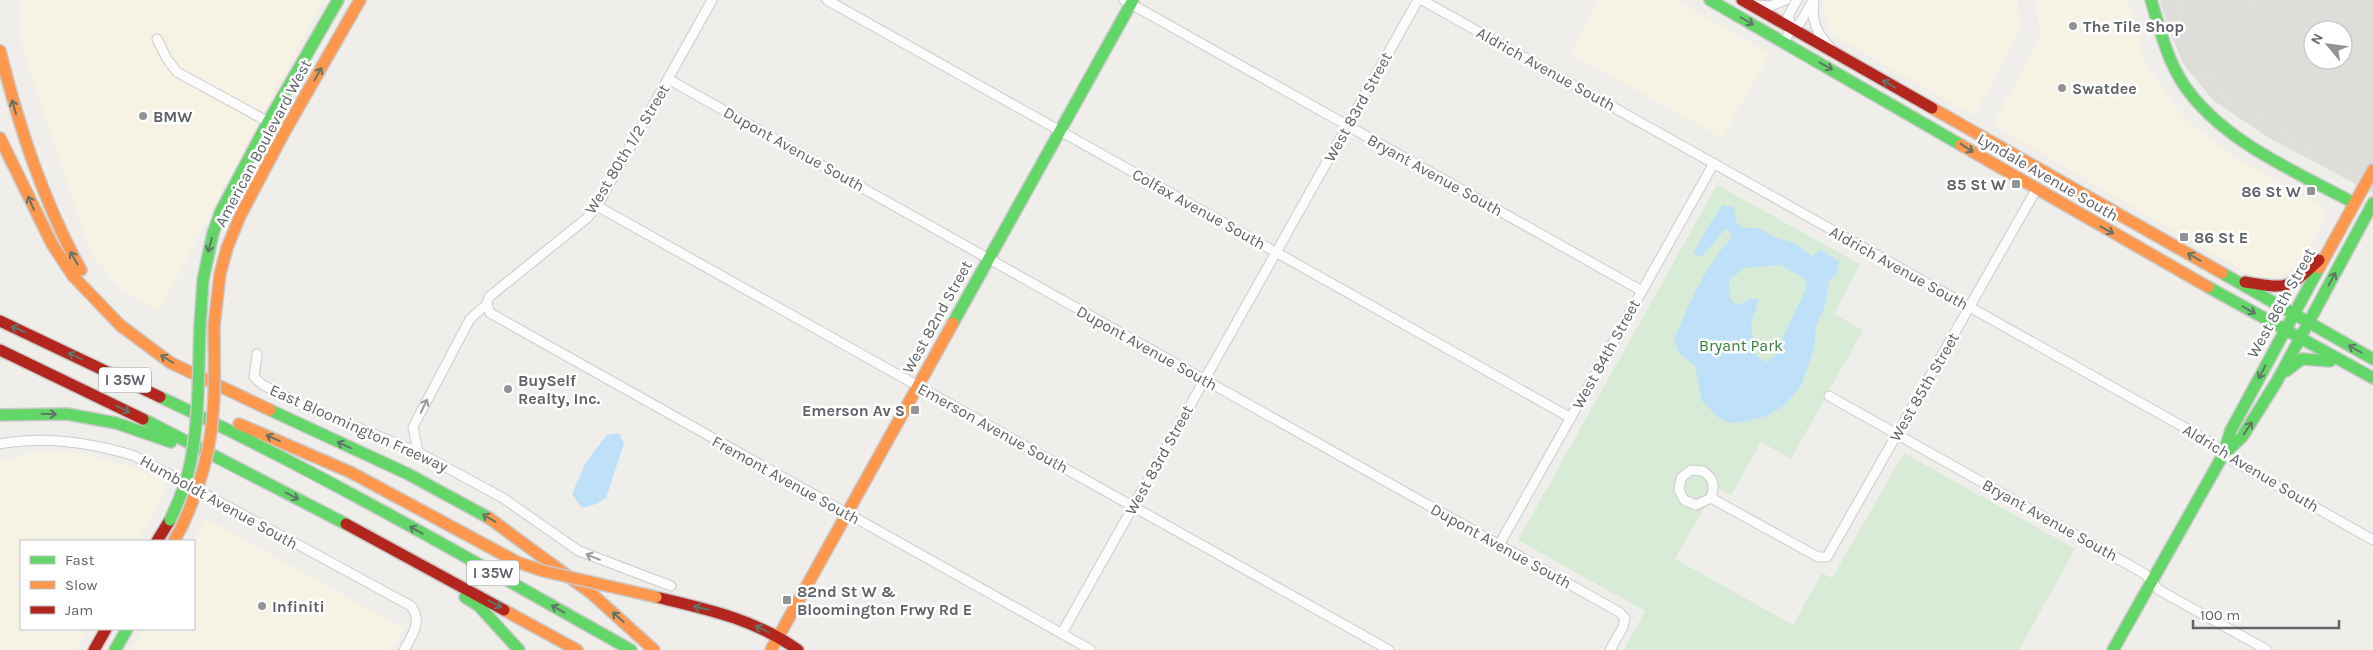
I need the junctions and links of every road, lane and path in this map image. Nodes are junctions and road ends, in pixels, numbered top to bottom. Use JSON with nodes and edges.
{"nodes":[{"id":1,"x":338,"y":0,"type":"edge"},
{"id":2,"x":360,"y":0,"type":"edge"},
{"id":3,"x":712,"y":0,"type":"edge"},
{"id":4,"x":827,"y":0,"type":"edge"},
{"id":5,"x":1418,"y":0,"type":"edge"},
{"id":6,"x":1422,"y":0,"type":"edge"},
{"id":7,"x":1710,"y":0,"type":"edge"},
{"id":8,"x":1786,"y":0,"type":"edge"},
{"id":9,"x":1798,"y":0,"type":"edge"},
{"id":10,"x":1814,"y":0,"type":"edge"},
{"id":11,"x":2151,"y":0,"type":"edge"},
{"id":12,"x":1129,"y":1,"type":"edge"},
{"id":13,"x":1746,"y":2,"type":"edge"},
{"id":14,"x":1792,"y":28,"type":"junction"},
{"id":15,"x":157,"y":39,"type":"dead end"},
{"id":16,"x":1784,"y":42,"type":"junction"},
{"id":17,"x":0,"y":51,"type":"edge"},
{"id":18,"x":1836,"y":53,"type":"junction"},
{"id":19,"x":668,"y":79,"type":"junction"},
{"id":20,"x":268,"y":122,"type":"junction"},
{"id":21,"x":1347,"y":126,"type":"junction"},
{"id":22,"x":285,"y":131,"type":"junction"},
{"id":23,"x":1060,"y":131,"type":"junction"},
{"id":24,"x":0,"y":138,"type":"edge"},
{"id":25,"x":1714,"y":163,"type":"junction"},
{"id":26,"x":2373,"y":170,"type":"edge"},
{"id":27,"x":2036,"y":190,"type":"junction"},
{"id":28,"x":2354,"y":203,"type":"junction"},
{"id":29,"x":597,"y":206,"type":"junction"},
{"id":30,"x":2371,"y":207,"type":"edge"},
{"id":31,"x":1276,"y":253,"type":"junction"},
{"id":32,"x":2327,"y":254,"type":"junction"},
{"id":33,"x":989,"y":258,"type":"junction"},
{"id":34,"x":2237,"y":281,"type":"junction"},
{"id":35,"x":1642,"y":291,"type":"junction"},
{"id":36,"x":487,"y":304,"type":"junction"},
{"id":37,"x":1969,"y":307,"type":"junction"},
{"id":38,"x":2294,"y":314,"type":"junction"},
{"id":39,"x":0,"y":321,"type":"edge"},
{"id":40,"x":2309,"y":322,"type":"junction"},
{"id":41,"x":121,"y":326,"type":"junction"},
{"id":42,"x":2285,"y":330,"type":"junction"},
{"id":43,"x":2300,"y":339,"type":"junction"},
{"id":44,"x":0,"y":350,"type":"edge"},
{"id":45,"x":257,"y":354,"type":"dead end"},
{"id":46,"x":2373,"y":359,"type":"edge"},
{"id":47,"x":2340,"y":360,"type":"junction"},
{"id":48,"x":2279,"y":378,"type":"junction"},
{"id":49,"x":2373,"y":378,"type":"edge"},
{"id":50,"x":1204,"y":380,"type":"junction"},
{"id":51,"x":918,"y":386,"type":"junction"},
{"id":52,"x":143,"y":388,"type":"junction"},
{"id":53,"x":1828,"y":396,"type":"dead end"},
{"id":54,"x":0,"y":415,"type":"edge"},
{"id":55,"x":1571,"y":418,"type":"junction"},
{"id":56,"x":1897,"y":434,"type":"junction"},
{"id":57,"x":0,"y":444,"type":"edge"},
{"id":58,"x":199,"y":447,"type":"junction"},
{"id":59,"x":418,"y":452,"type":"junction"},
{"id":60,"x":2223,"y":455,"type":"junction"},
{"id":61,"x":1711,"y":498,"type":"junction"},
{"id":62,"x":1133,"y":507,"type":"junction"},
{"id":63,"x":846,"y":513,"type":"junction"},
{"id":64,"x":344,"y":523,"type":"junction"},
{"id":65,"x":158,"y":540,"type":"edge"},
{"id":66,"x":175,"y":540,"type":"edge"},
{"id":67,"x":2373,"y":540,"type":"edge"},
{"id":68,"x":1499,"y":545,"type":"junction"},
{"id":69,"x":2152,"y":582,"type":"junction"},
{"id":70,"x":671,"y":586,"type":"dead end"},
{"id":71,"x":105,"y":630,"type":"edge"},
{"id":72,"x":126,"y":630,"type":"edge"},
{"id":73,"x":1062,"y":633,"type":"junction"},
{"id":74,"x":778,"y":638,"type":"junction"},
{"id":75,"x":94,"y":650,"type":"edge"},
{"id":76,"x":115,"y":650,"type":"edge"},
{"id":77,"x":404,"y":650,"type":"edge"},
{"id":78,"x":519,"y":650,"type":"edge"},
{"id":79,"x":577,"y":650,"type":"edge"},
{"id":80,"x":631,"y":650,"type":"edge"},
{"id":81,"x":654,"y":650,"type":"edge"},
{"id":82,"x":771,"y":650,"type":"edge"},
{"id":83,"x":798,"y":650,"type":"edge"},
{"id":84,"x":1091,"y":650,"type":"edge"},
{"id":85,"x":1389,"y":650,"type":"edge"},
{"id":86,"x":1610,"y":650,"type":"edge"},
{"id":87,"x":2114,"y":650,"type":"edge"},
{"id":88,"x":2266,"y":650,"type":"edge"}],
"edges":[{"from":1,"to":20,"type":"main road","name":"American Boulevard West"},
{"from":22,"to":2,"type":"main road","name":"American Boulevard West","one_way":true},
{"from":3,"to":19,"type":"street","name":"West 80th 1/2 Street"},
{"from":4,"to":23,"type":"street","name":"Colfax Avenue South"},
{"from":5,"to":21,"type":"street","name":"West 83rd Street"},
{"from":6,"to":25,"type":"street","name":"Aldrich Avenue South"},
{"from":7,"to":16,"type":"main road","name":"Lyndale Avenue South","one_way":true},
{"from":8,"to":13,"type":"street"},
{"from":9,"to":14,"type":"street"},
{"from":10,"to":14,"type":"street"},
{"from":10,"to":18,"type":"street"},
{"from":11,"to":28,"type":"main road"},
{"from":12,"to":21,"type":"street","name":"Bryant Avenue South"},
{"from":12,"to":23,"type":"main road","name":"West 82nd Street"},
{"from":13,"to":14,"type":"main road","name":"Lyndale Avenue South"},
{"from":14,"to":16,"type":"street"},
{"from":14,"to":18,"type":"main road","name":"Lyndale Avenue South"},
{"from":15,"to":20,"type":"street"},
{"from":16,"to":27,"type":"main road","name":"Lyndale Avenue South","one_way":true},
{"from":41,"to":17,"type":"main road","one_way":true},
{"from":34,"to":18,"type":"main road","name":"Lyndale Avenue South","one_way":true},
{"from":19,"to":29,"type":"street","name":"West 80th 1/2 Street"},
{"from":19,"to":33,"type":"street","name":"Dupont Avenue South"},
{"from":20,"to":22,"type":"street"},
{"from":20,"to":65,"type":"main road","name":"American Boulevard West","one_way":true,"bridge":true},
{"from":21,"to":31,"type":"street","name":"West 83rd Street"},
{"from":21,"to":35,"type":"street","name":"Bryant Avenue South"},
{"from":22,"to":66,"type":"main road","name":"American Boulevard West","bridge":true},
{"from":23,"to":31,"type":"street","name":"Colfax Avenue South"},
{"from":23,"to":33,"type":"main road","name":"West 82nd Street"},
{"from":41,"to":24,"type":"main road","one_way":true},
{"from":25,"to":35,"type":"street","name":"West 84th Street"},
{"from":25,"to":37,"type":"street","name":"Aldrich Avenue South"},
{"from":26,"to":28,"type":"main road","name":"West 86th Street"},
{"from":27,"to":37,"type":"street","name":"West 85th Street"},
{"from":27,"to":42,"type":"main road","name":"Lyndale Avenue South","one_way":true},
{"from":28,"to":30,"type":"street"},
{"from":28,"to":32,"type":"main road","name":"West 86th Street"},
{"from":29,"to":36,"type":"street","name":"West 80th 1/2 Street"},
{"from":29,"to":51,"type":"street","name":"Emerson Avenue South"},
{"from":40,"to":30,"type":"main road","name":"West 86th Street","one_way":true},
{"from":31,"to":50,"type":"street","name":"West 83rd Street"},
{"from":31,"to":55,"type":"street","name":"Colfax Avenue South"},
{"from":32,"to":34,"type":"main road"},
{"from":32,"to":38,"type":"main road","name":"West 86th Street"},
{"from":33,"to":50,"type":"street","name":"Dupont Avenue South"},
{"from":33,"to":51,"type":"main road","name":"West 82nd Street"},
{"from":34,"to":38,"type":"main road","name":"Lyndale Avenue South"},
{"from":35,"to":55,"type":"street","name":"West 84th Street"},
{"from":59,"to":36,"type":"street","name":"West 80th 1/2 Street","one_way":true},
{"from":36,"to":63,"type":"street","name":"Fremont Avenue South"},
{"from":37,"to":56,"type":"street","name":"West 85th Street"},
{"from":37,"to":60,"type":"street","name":"Aldrich Avenue South"},
{"from":38,"to":40,"type":"main road","name":"Lyndale Avenue South"},
{"from":38,"to":42,"type":"main road","name":"West 86th Street"},
{"from":52,"to":39,"type":"main road","number":"I 35W","one_way":true},
{"from":40,"to":43,"type":"main road","name":"West 86th Street"},
{"from":46,"to":40,"type":"main road","name":"Lyndale Avenue South","one_way":true},
{"from":81,"to":41,"type":"main road","one_way":true},
{"from":42,"to":43,"type":"main road","name":"Lyndale Avenue South"},
{"from":42,"to":60,"type":"main road","name":"West 86th Street","one_way":true},
{"from":43,"to":47,"type":"main road","name":"Lyndale Avenue South"},
{"from":43,"to":48,"type":"main road","name":"West 86th Street"},
{"from":44,"to":58,"type":"main road","number":"I 35W","one_way":true},
{"from":45,"to":59,"type":"street","name":"East Bloomington Freeway"},
{"from":47,"to":48,"type":"main road"},
{"from":47,"to":49,"type":"main road","name":"Lyndale Avenue South"},
{"from":60,"to":48,"type":"main road","name":"West 86th Street","one_way":true},
{"from":50,"to":62,"type":"street","name":"West 83rd Street"},
{"from":50,"to":68,"type":"street","name":"Dupont Avenue South"},
{"from":51,"to":62,"type":"street","name":"Emerson Avenue South"},
{"from":51,"to":63,"type":"main road","name":"West 82nd Street"},
{"from":74,"to":52,"type":"main road","one_way":true,"bridge":true},
{"from":80,"to":52,"type":"main road","number":"I 35W","one_way":true},
{"from":53,"to":56,"type":"street","name":"Bryant Avenue South"},
{"from":54,"to":58,"type":"main road","one_way":true},
{"from":55,"to":68,"type":"street","name":"West 84th Street"},
{"from":56,"to":61,"type":"street","name":"West 85th Street"},
{"from":56,"to":69,"type":"street","name":"Bryant Avenue South"},
{"from":57,"to":77,"type":"street","name":"Humboldt Avenue South"},
{"from":58,"to":64,"type":"main road","number":"I 35W","one_way":true},
{"from":70,"to":59,"type":"street","name":"East Bloomington Freeway","one_way":true},
{"from":60,"to":67,"type":"street","name":"Aldrich Avenue South"},
{"from":60,"to":69,"type":"main road","name":"West 86th Street"},
{"from":61,"to":61,"type":"street"},
{"from":62,"to":73,"type":"street","name":"West 83rd Street"},
{"from":62,"to":85,"type":"street","name":"Emerson Avenue South"},
{"from":63,"to":73,"type":"street","name":"Fremont Avenue South"},
{"from":63,"to":74,"type":"main road","name":"West 82nd Street"},
{"from":64,"to":78,"type":"main road"},
{"from":64,"to":79,"type":"main road","number":"I 35W","one_way":true},
{"from":68,"to":86,"type":"street","name":"Dupont Avenue South"},
{"from":69,"to":87,"type":"main road","name":"West 86th Street"},
{"from":69,"to":88,"type":"street","name":"Bryant Avenue South"},
{"from":71,"to":75,"type":"main road"},
{"from":72,"to":76,"type":"main road"},
{"from":73,"to":84,"type":"street","name":"Fremont Avenue South"},
{"from":74,"to":82,"type":"main road","name":"West 82nd Street"},
{"from":74,"to":83,"type":"main road"}]}
